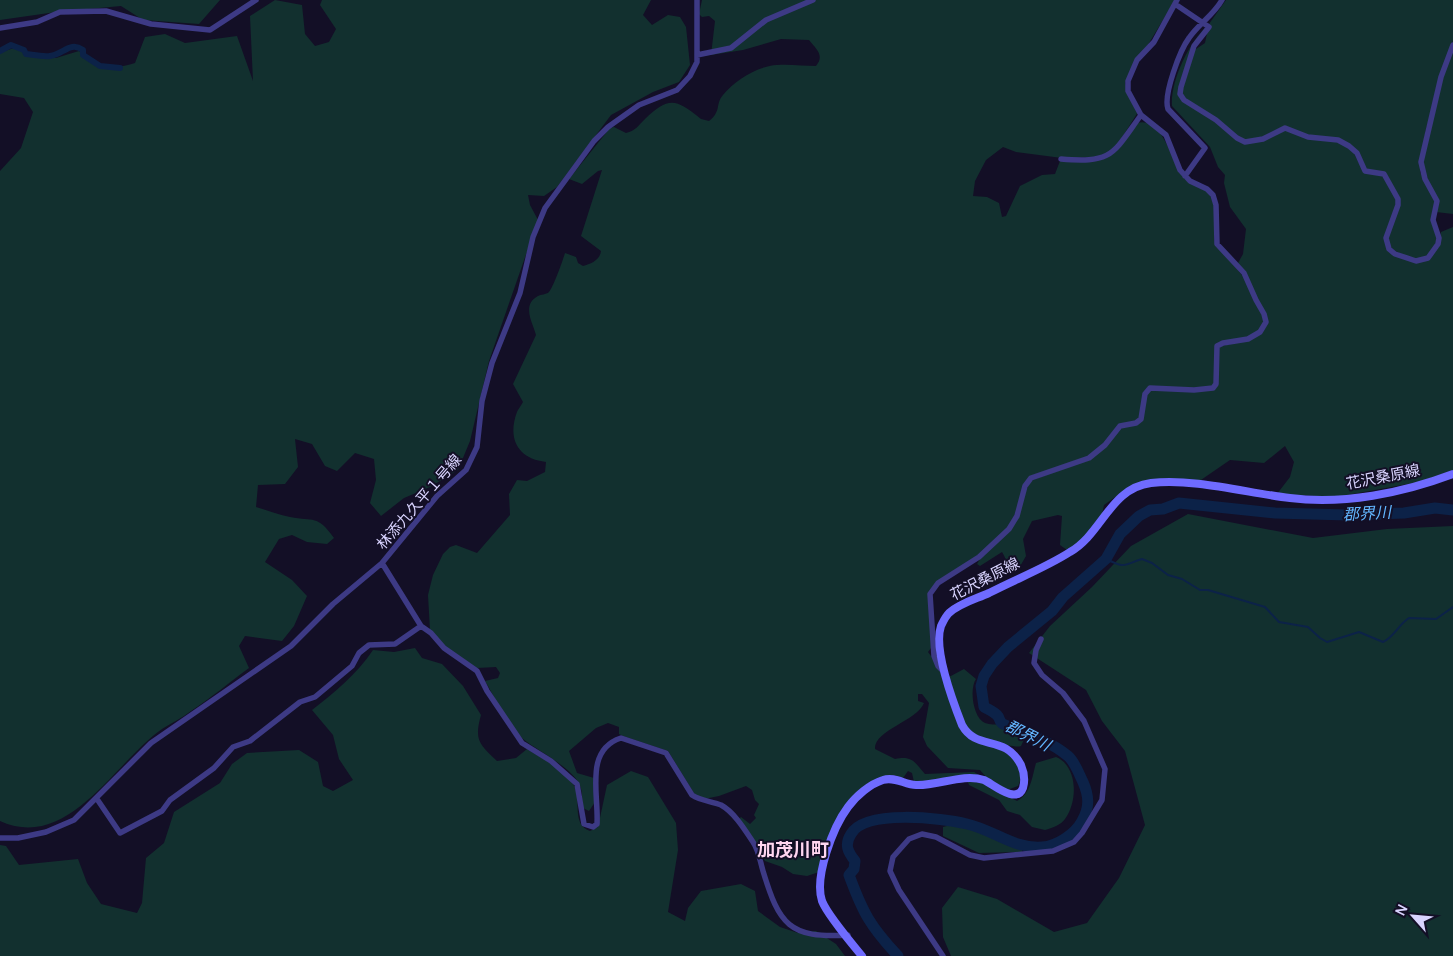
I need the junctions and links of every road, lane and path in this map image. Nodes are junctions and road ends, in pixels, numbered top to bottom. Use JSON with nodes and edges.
{"nodes":[{"id":1,"x":256,"y":0,"type":"edge"},
{"id":2,"x":697,"y":0,"type":"edge"},
{"id":3,"x":813,"y":0,"type":"edge"},
{"id":4,"x":1222,"y":0,"type":"edge"},
{"id":5,"x":1176,"y":2,"type":"edge"},
{"id":6,"x":1203,"y":21,"type":"junction"},
{"id":7,"x":0,"y":28,"type":"edge"},
{"id":8,"x":1453,"y":45,"type":"edge"},
{"id":9,"x":697,"y":54,"type":"junction"},
{"id":10,"x":1141,"y":115,"type":"junction"},
{"id":11,"x":1061,"y":159,"type":"dead end"},
{"id":12,"x":1185,"y":176,"type":"junction"},
{"id":13,"x":1453,"y":474,"type":"edge"},
{"id":14,"x":382,"y":563,"type":"junction"},
{"id":15,"x":421,"y":626,"type":"junction"},
{"id":16,"x":1041,"y":639,"type":"dead end"},
{"id":17,"x":946,"y":673,"type":"junction"},
{"id":18,"x":96,"y":799,"type":"junction"},
{"id":19,"x":0,"y":838,"type":"edge"},
{"id":20,"x":848,"y":935,"type":"junction"},
{"id":21,"x":862,"y":956,"type":"edge"},
{"id":22,"x":943,"y":956,"type":"edge"}],
"edges":[{"from":1,"to":7,"type":"street"},
{"from":2,"to":9,"type":"street","name":"林添九久平１号線"},
{"from":3,"to":9,"type":"street"},
{"from":4,"to":6,"type":"street"},
{"from":5,"to":6,"type":"street"},
{"from":5,"to":10,"type":"street"},
{"from":6,"to":8,"type":"street"},
{"from":6,"to":12,"type":"street"},
{"from":9,"to":14,"type":"street","name":"林添九久平１号線"},
{"from":10,"to":11,"type":"street"},
{"from":10,"to":12,"type":"street"},
{"from":12,"to":17,"type":"street"},
{"from":13,"to":17,"type":"main road","name":"花沢桑原線"},
{"from":14,"to":15,"type":"street"},
{"from":14,"to":18,"type":"street","name":"林添九久平１号線"},
{"from":15,"to":18,"type":"street"},
{"from":15,"to":20,"type":"street"},
{"from":16,"to":22,"type":"street"},
{"from":17,"to":20,"type":"main road","name":"花沢桑原線"},
{"from":18,"to":19,"type":"street","name":"林添九久平１号線"},
{"from":20,"to":21,"type":"main road","name":"花沢桑原線"}]}
